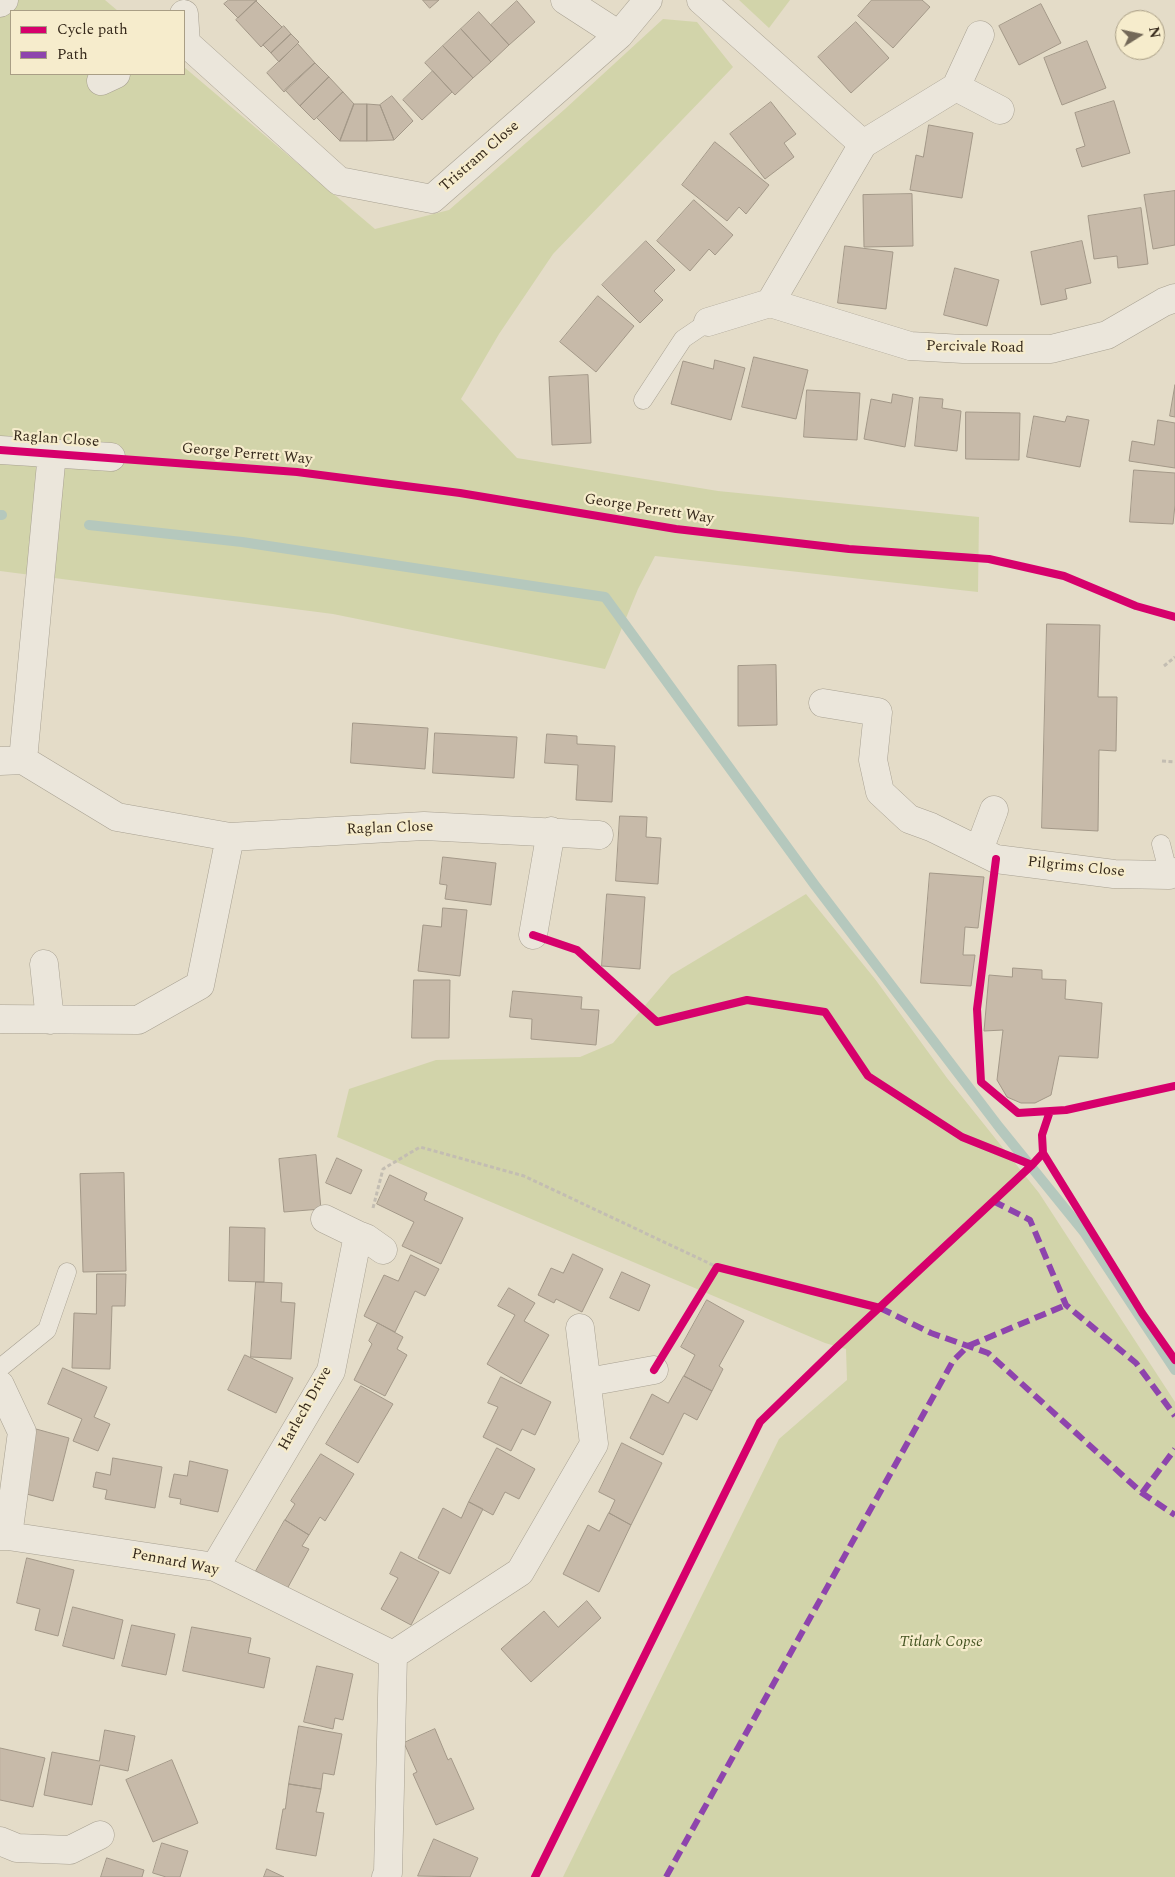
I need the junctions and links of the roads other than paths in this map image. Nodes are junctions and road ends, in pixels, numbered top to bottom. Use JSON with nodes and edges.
{"nodes":[{"id":1,"x":4,"y":0,"type":"edge"},
{"id":2,"x":565,"y":0,"type":"edge"},
{"id":3,"x":648,"y":0,"type":"edge"},
{"id":4,"x":701,"y":0,"type":"edge"},
{"id":5,"x":0,"y":3,"type":"edge"},
{"id":6,"x":619,"y":35,"type":"junction"},
{"id":7,"x":980,"y":35,"type":"dead end"},
{"id":8,"x":185,"y":44,"type":"edge"},
{"id":9,"x":956,"y":87,"type":"junction"},
{"id":10,"x":1000,"y":110,"type":"dead end"},
{"id":11,"x":863,"y":144,"type":"junction"},
{"id":12,"x":1175,"y":298,"type":"edge"},
{"id":13,"x":770,"y":303,"type":"junction"},
{"id":14,"x":708,"y":322,"type":"joint"},
{"id":15,"x":643,"y":400,"type":"dead end"},
{"id":16,"x":0,"y":450,"type":"edge"},
{"id":17,"x":52,"y":453,"type":"junction"},
{"id":18,"x":111,"y":457,"type":"dead end"},
{"id":19,"x":823,"y":703,"type":"dead end"},
{"id":20,"x":12,"y":760,"type":"edge"},
{"id":21,"x":994,"y":810,"type":"dead end"},
{"id":22,"x":552,"y":831,"type":"junction"},
{"id":23,"x":599,"y":834,"type":"dead end"},
{"id":24,"x":230,"y":837,"type":"junction"},
{"id":25,"x":1161,"y":844,"type":"dead end"},
{"id":26,"x":979,"y":850,"type":"junction"},
{"id":27,"x":1172,"y":874,"type":"edge"},
{"id":28,"x":533,"y":935,"type":"dead end"},
{"id":29,"x":44,"y":964,"type":"dead end"},
{"id":30,"x":0,"y":1019,"type":"edge"},
{"id":31,"x":50,"y":1020,"type":"junction"},
{"id":32,"x":325,"y":1220,"type":"dead end"},
{"id":33,"x":67,"y":1272,"type":"dead end"},
{"id":34,"x":580,"y":1328,"type":"dead end"},
{"id":35,"x":0,"y":1368,"type":"edge"},
{"id":36,"x":654,"y":1370,"type":"dead end"},
{"id":37,"x":588,"y":1382,"type":"junction"},
{"id":38,"x":0,"y":1385,"type":"edge"},
{"id":39,"x":4,"y":1536,"type":"edge"},
{"id":40,"x":215,"y":1567,"type":"junction"},
{"id":41,"x":393,"y":1655,"type":"junction"},
{"id":42,"x":100,"y":1835,"type":"dead end"},
{"id":43,"x":0,"y":1841,"type":"edge"},
{"id":44,"x":386,"y":1877,"type":"edge"}],
"edges":[{"from":1,"to":5,"type":"street"},
{"from":2,"to":6,"type":"street"},
{"from":3,"to":6,"type":"street","name":"Tristram Close"},
{"from":4,"to":11,"type":"street"},
{"from":6,"to":8,"type":"street","name":"Tristram Close"},
{"from":7,"to":9,"type":"street"},
{"from":9,"to":10,"type":"street"},
{"from":9,"to":11,"type":"street"},
{"from":11,"to":13,"type":"street"},
{"from":12,"to":13,"type":"street","name":"Percivale Road"},
{"from":13,"to":14,"type":"street"},
{"from":14,"to":15,"type":"lane"},
{"from":16,"to":17,"type":"street","name":"Raglan Close"},
{"from":17,"to":18,"type":"street","name":"Raglan Close"},
{"from":17,"to":20,"type":"street","name":"Raglan Close"},
{"from":19,"to":26,"type":"street","name":"Pilgrims Close"},
{"from":20,"to":24,"type":"street","name":"Raglan Close"},
{"from":21,"to":26,"type":"street"},
{"from":22,"to":23,"type":"street","name":"Raglan Close"},
{"from":22,"to":24,"type":"street","name":"Raglan Close"},
{"from":22,"to":28,"type":"street"},
{"from":24,"to":31,"type":"street"},
{"from":25,"to":27,"type":"lane"},
{"from":26,"to":27,"type":"street","name":"Pilgrims Close"},
{"from":29,"to":31,"type":"street"},
{"from":30,"to":31,"type":"street"},
{"from":32,"to":40,"type":"street","name":"Harlech Drive"},
{"from":33,"to":35,"type":"lane"},
{"from":34,"to":37,"type":"street"},
{"from":36,"to":37,"type":"street"},
{"from":37,"to":41,"type":"street"},
{"from":38,"to":39,"type":"street"},
{"from":39,"to":40,"type":"street","name":"Pennard Way"},
{"from":40,"to":41,"type":"street","name":"Pennard Way"},
{"from":41,"to":44,"type":"street"},
{"from":42,"to":43,"type":"street"}]}
